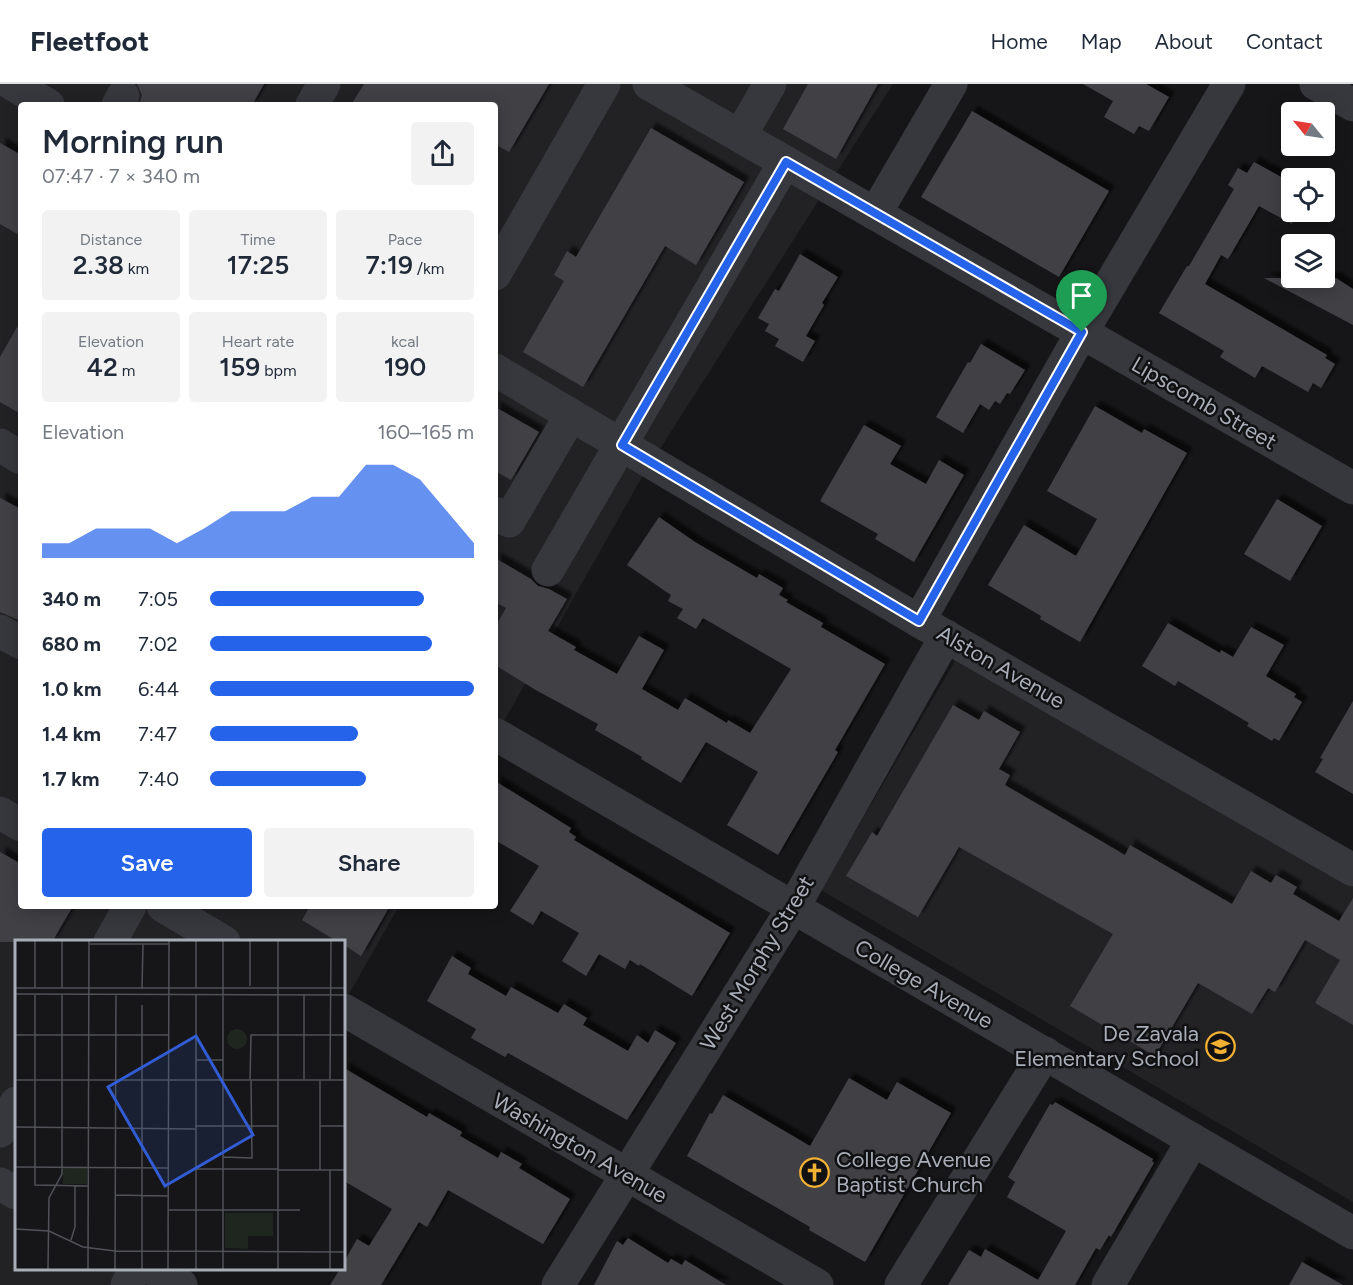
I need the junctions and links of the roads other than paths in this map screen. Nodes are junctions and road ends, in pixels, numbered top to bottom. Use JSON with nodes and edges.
{"nodes":[{"id":1,"x":12,"y":84,"type":"edge"},
{"id":2,"x":324,"y":84,"type":"edge"},
{"id":3,"x":604,"y":84,"type":"edge"},
{"id":4,"x":649,"y":84,"type":"edge"},
{"id":5,"x":770,"y":84,"type":"edge"},
{"id":6,"x":927,"y":84,"type":"edge"},
{"id":7,"x":951,"y":84,"type":"edge"},
{"id":8,"x":1229,"y":84,"type":"edge"},
{"id":9,"x":1316,"y":84,"type":"edge"},
{"id":10,"x":43,"y":102,"type":"edge"},
{"id":11,"x":314,"y":102,"type":"edge"},
{"id":12,"x":1353,"y":105,"type":"edge"},
{"id":13,"x":740,"y":136,"type":"junction"},
{"id":14,"x":786,"y":162,"type":"junction"},
{"id":15,"x":867,"y":209,"type":"junction"},
{"id":16,"x":498,"y":269,"type":"edge"},
{"id":17,"x":1082,"y":332,"type":"junction"},
{"id":18,"x":498,"y":372,"type":"edge"},
{"id":19,"x":572,"y":415,"type":"junction"},
{"id":20,"x":622,"y":445,"type":"junction"},
{"id":21,"x":0,"y":446,"type":"edge"},
{"id":22,"x":18,"y":456,"type":"edge"},
{"id":23,"x":1353,"y":488,"type":"edge"},
{"id":24,"x":498,"y":515,"type":"edge"},
{"id":25,"x":548,"y":570,"type":"dead end"},
{"id":26,"x":933,"y":628,"type":"junction"},
{"id":27,"x":0,"y":631,"type":"edge"},
{"id":28,"x":18,"y":641,"type":"edge"},
{"id":29,"x":498,"y":736,"type":"edge"},
{"id":30,"x":1353,"y":870,"type":"edge"},
{"id":31,"x":793,"y":908,"type":"junction"},
{"id":32,"x":128,"y":909,"type":"edge"},
{"id":33,"x":168,"y":909,"type":"edge"},
{"id":34,"x":111,"y":940,"type":"edge"},
{"id":35,"x":221,"y":940,"type":"edge"},
{"id":36,"x":345,"y":1011,"type":"edge"},
{"id":37,"x":1045,"y":1053,"type":"junction"},
{"id":38,"x":15,"y":1105,"type":"edge"},
{"id":39,"x":0,"y":1131,"type":"edge"},
{"id":40,"x":1193,"y":1140,"type":"junction"},
{"id":41,"x":627,"y":1175,"type":"junction"},
{"id":42,"x":0,"y":1184,"type":"edge"},
{"id":43,"x":15,"y":1192,"type":"edge"},
{"id":44,"x":1353,"y":1233,"type":"edge"},
{"id":45,"x":134,"y":1270,"type":"edge"},
{"id":46,"x":154,"y":1270,"type":"edge"},
{"id":47,"x":127,"y":1285,"type":"edge"},
{"id":48,"x":181,"y":1285,"type":"edge"},
{"id":49,"x":558,"y":1285,"type":"edge"},
{"id":50,"x":817,"y":1285,"type":"edge"},
{"id":51,"x":901,"y":1285,"type":"edge"},
{"id":52,"x":1108,"y":1285,"type":"edge"}],
"edges":[{"from":1,"to":10,"type":"street"},
{"from":2,"to":11,"type":"street"},
{"from":3,"to":16,"type":"street"},
{"from":4,"to":13,"type":"street","name":"Lipscomb Street"},
{"from":5,"to":13,"type":"street"},
{"from":6,"to":15,"type":"street"},
{"from":7,"to":15,"type":"street"},
{"from":8,"to":17,"type":"street","name":"West Morphy Street"},
{"from":9,"to":12,"type":"street"},
{"from":13,"to":14,"type":"street","name":"Lipscomb Street"},
{"from":14,"to":15,"type":"street","name":"Lipscomb Street"},
{"from":14,"to":20,"type":"street"},
{"from":15,"to":17,"type":"street","name":"Lipscomb Street"},
{"from":17,"to":23,"type":"street","name":"Lipscomb Street"},
{"from":17,"to":26,"type":"street","name":"West Morphy Street"},
{"from":18,"to":19,"type":"street","name":"Alston Avenue"},
{"from":19,"to":20,"type":"street","name":"Alston Avenue"},
{"from":19,"to":24,"type":"street"},
{"from":20,"to":25,"type":"street"},
{"from":20,"to":26,"type":"street","name":"Alston Avenue"},
{"from":21,"to":22,"type":"street"},
{"from":26,"to":30,"type":"street","name":"Alston Avenue"},
{"from":26,"to":31,"type":"street","name":"West Morphy Street"},
{"from":27,"to":28,"type":"street"},
{"from":29,"to":31,"type":"street","name":"College Avenue"},
{"from":31,"to":37,"type":"street","name":"College Avenue"},
{"from":31,"to":41,"type":"street","name":"West Morphy Street"},
{"from":32,"to":34,"type":"street"},
{"from":33,"to":35,"type":"street"},
{"from":36,"to":41,"type":"street","name":"Washington Avenue"},
{"from":37,"to":40,"type":"street","name":"College Avenue"},
{"from":37,"to":51,"type":"street"},
{"from":38,"to":39,"type":"street"},
{"from":40,"to":44,"type":"street","name":"College Avenue"},
{"from":40,"to":52,"type":"street"},
{"from":41,"to":49,"type":"street","name":"West Morphy Street"},
{"from":41,"to":50,"type":"street","name":"Washington Avenue"},
{"from":42,"to":43,"type":"street"},
{"from":45,"to":47,"type":"street"},
{"from":46,"to":48,"type":"street"}]}
